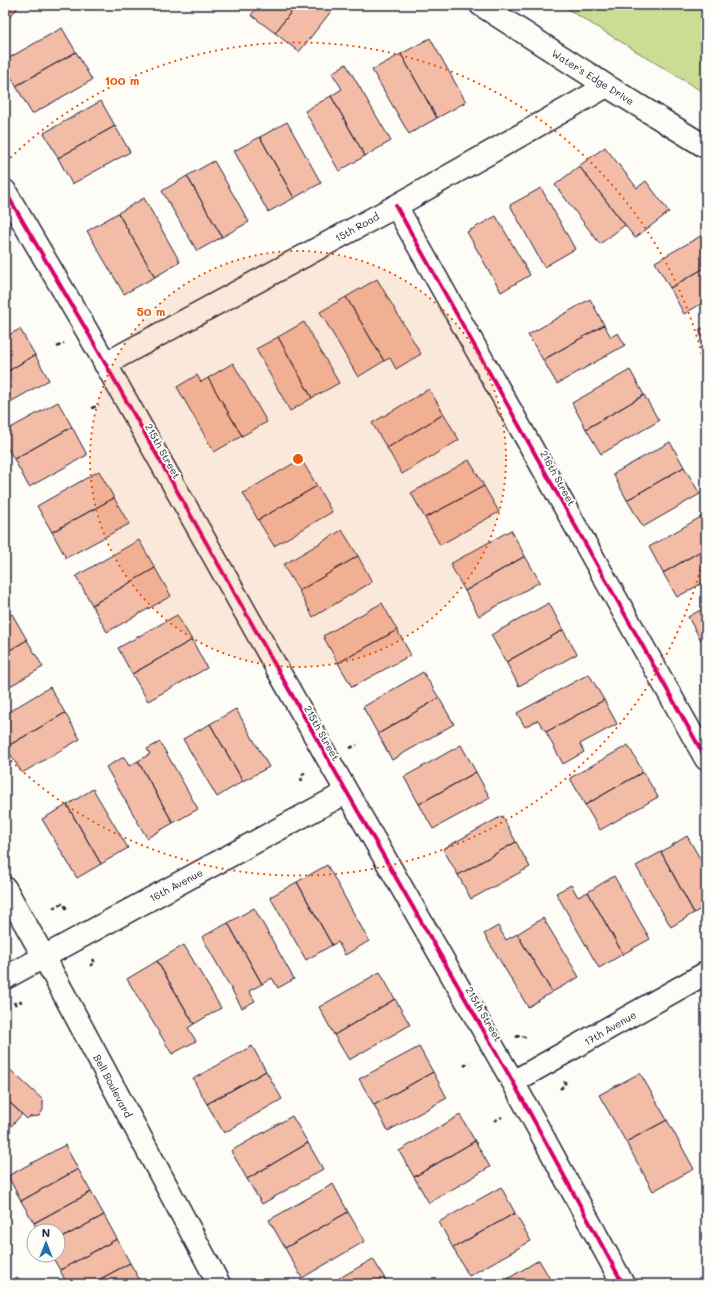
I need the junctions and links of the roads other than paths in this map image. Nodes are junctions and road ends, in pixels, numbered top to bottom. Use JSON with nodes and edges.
{"nodes":[{"id":1,"x":481,"y":5,"type":"edge"},
{"id":2,"x":607,"y":86,"type":"junction"},
{"id":3,"x":706,"y":147,"type":"edge"},
{"id":4,"x":5,"y":191,"type":"edge"},
{"id":5,"x":396,"y":206,"type":"junction"},
{"id":6,"x":105,"y":364,"type":"junction"},
{"id":7,"x":706,"y":759,"type":"edge"},
{"id":8,"x":347,"y":792,"type":"junction"},
{"id":9,"x":5,"y":888,"type":"edge"},
{"id":10,"x":44,"y":957,"type":"junction"},
{"id":11,"x":706,"y":972,"type":"edge"},
{"id":12,"x":5,"y":978,"type":"edge"},
{"id":13,"x":514,"y":1082,"type":"junction"},
{"id":14,"x":219,"y":1284,"type":"edge"},
{"id":15,"x":623,"y":1284,"type":"edge"}],
"edges":[{"from":1,"to":2,"type":"street","name":"Water's Edge Drive"},
{"from":2,"to":3,"type":"street","name":"Water's Edge Drive"},
{"from":2,"to":5,"type":"street","name":"15th Road"},
{"from":4,"to":6,"type":"street","name":"215th Street"},
{"from":5,"to":6,"type":"street","name":"15th Road"},
{"from":5,"to":7,"type":"street","name":"216th Street"},
{"from":6,"to":8,"type":"street","name":"215th Street"},
{"from":8,"to":10,"type":"street","name":"16th Avenue"},
{"from":8,"to":13,"type":"street","name":"215th Street"},
{"from":9,"to":10,"type":"street","name":"Bell Boulevard"},
{"from":10,"to":12,"type":"street","name":"16th Avenue"},
{"from":10,"to":14,"type":"street","name":"Bell Boulevard"},
{"from":11,"to":13,"type":"street","name":"17th Avenue"},
{"from":13,"to":15,"type":"street","name":"215th Street"}]}
